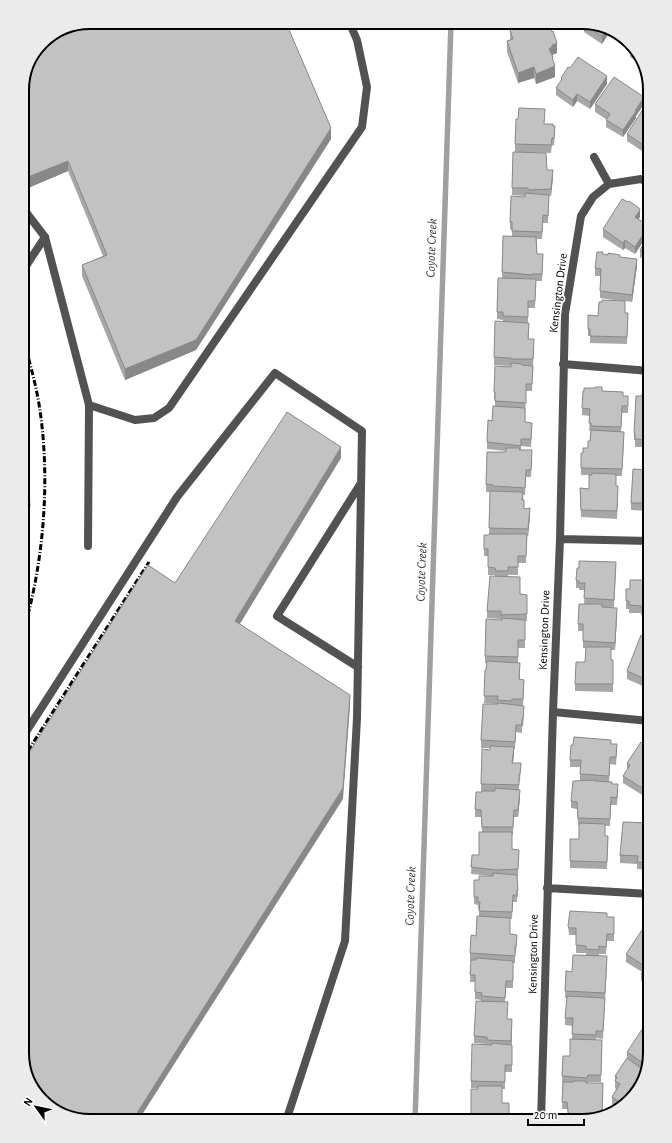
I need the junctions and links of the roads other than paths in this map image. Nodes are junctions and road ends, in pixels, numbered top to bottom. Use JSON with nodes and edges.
{"nodes":[{"id":1,"x":352,"y":29,"type":"edge"},
{"id":2,"x":594,"y":157,"type":"dead end"},
{"id":3,"x":643,"y":180,"type":"edge"},
{"id":4,"x":610,"y":184,"type":"junction"},
{"id":5,"x":29,"y":216,"type":"edge"},
{"id":6,"x":45,"y":237,"type":"junction"},
{"id":7,"x":29,"y":261,"type":"edge"},
{"id":8,"x":563,"y":364,"type":"junction"},
{"id":9,"x":643,"y":370,"type":"edge"},
{"id":10,"x":89,"y":405,"type":"junction"},
{"id":11,"x":361,"y":482,"type":"junction"},
{"id":12,"x":560,"y":539,"type":"junction"},
{"id":13,"x":643,"y":541,"type":"edge"},
{"id":14,"x":88,"y":546,"type":"dead end"},
{"id":15,"x":358,"y":667,"type":"junction"},
{"id":16,"x":552,"y":712,"type":"junction"},
{"id":17,"x":643,"y":720,"type":"edge"},
{"id":18,"x":29,"y":727,"type":"edge"},
{"id":19,"x":547,"y":888,"type":"junction"},
{"id":20,"x":643,"y":894,"type":"edge"},
{"id":21,"x":288,"y":1114,"type":"edge"},
{"id":22,"x":541,"y":1114,"type":"edge"}],
"edges":[{"from":1,"to":10,"type":"street"},
{"from":2,"to":4,"type":"street"},
{"from":3,"to":4,"type":"street","name":"Kensington Drive"},
{"from":4,"to":8,"type":"street","name":"Kensington Drive"},
{"from":5,"to":6,"type":"street"},
{"from":6,"to":7,"type":"street"},
{"from":6,"to":10,"type":"street"},
{"from":8,"to":9,"type":"street"},
{"from":8,"to":12,"type":"street","name":"Kensington Drive"},
{"from":10,"to":14,"type":"street"},
{"from":11,"to":15,"type":"street"},
{"from":11,"to":15,"type":"street"},
{"from":11,"to":18,"type":"street"},
{"from":12,"to":13,"type":"street"},
{"from":12,"to":16,"type":"street","name":"Kensington Drive"},
{"from":15,"to":21,"type":"street"},
{"from":16,"to":17,"type":"street"},
{"from":16,"to":19,"type":"street","name":"Kensington Drive"},
{"from":19,"to":20,"type":"street"},
{"from":19,"to":22,"type":"street","name":"Kensington Drive"}]}
